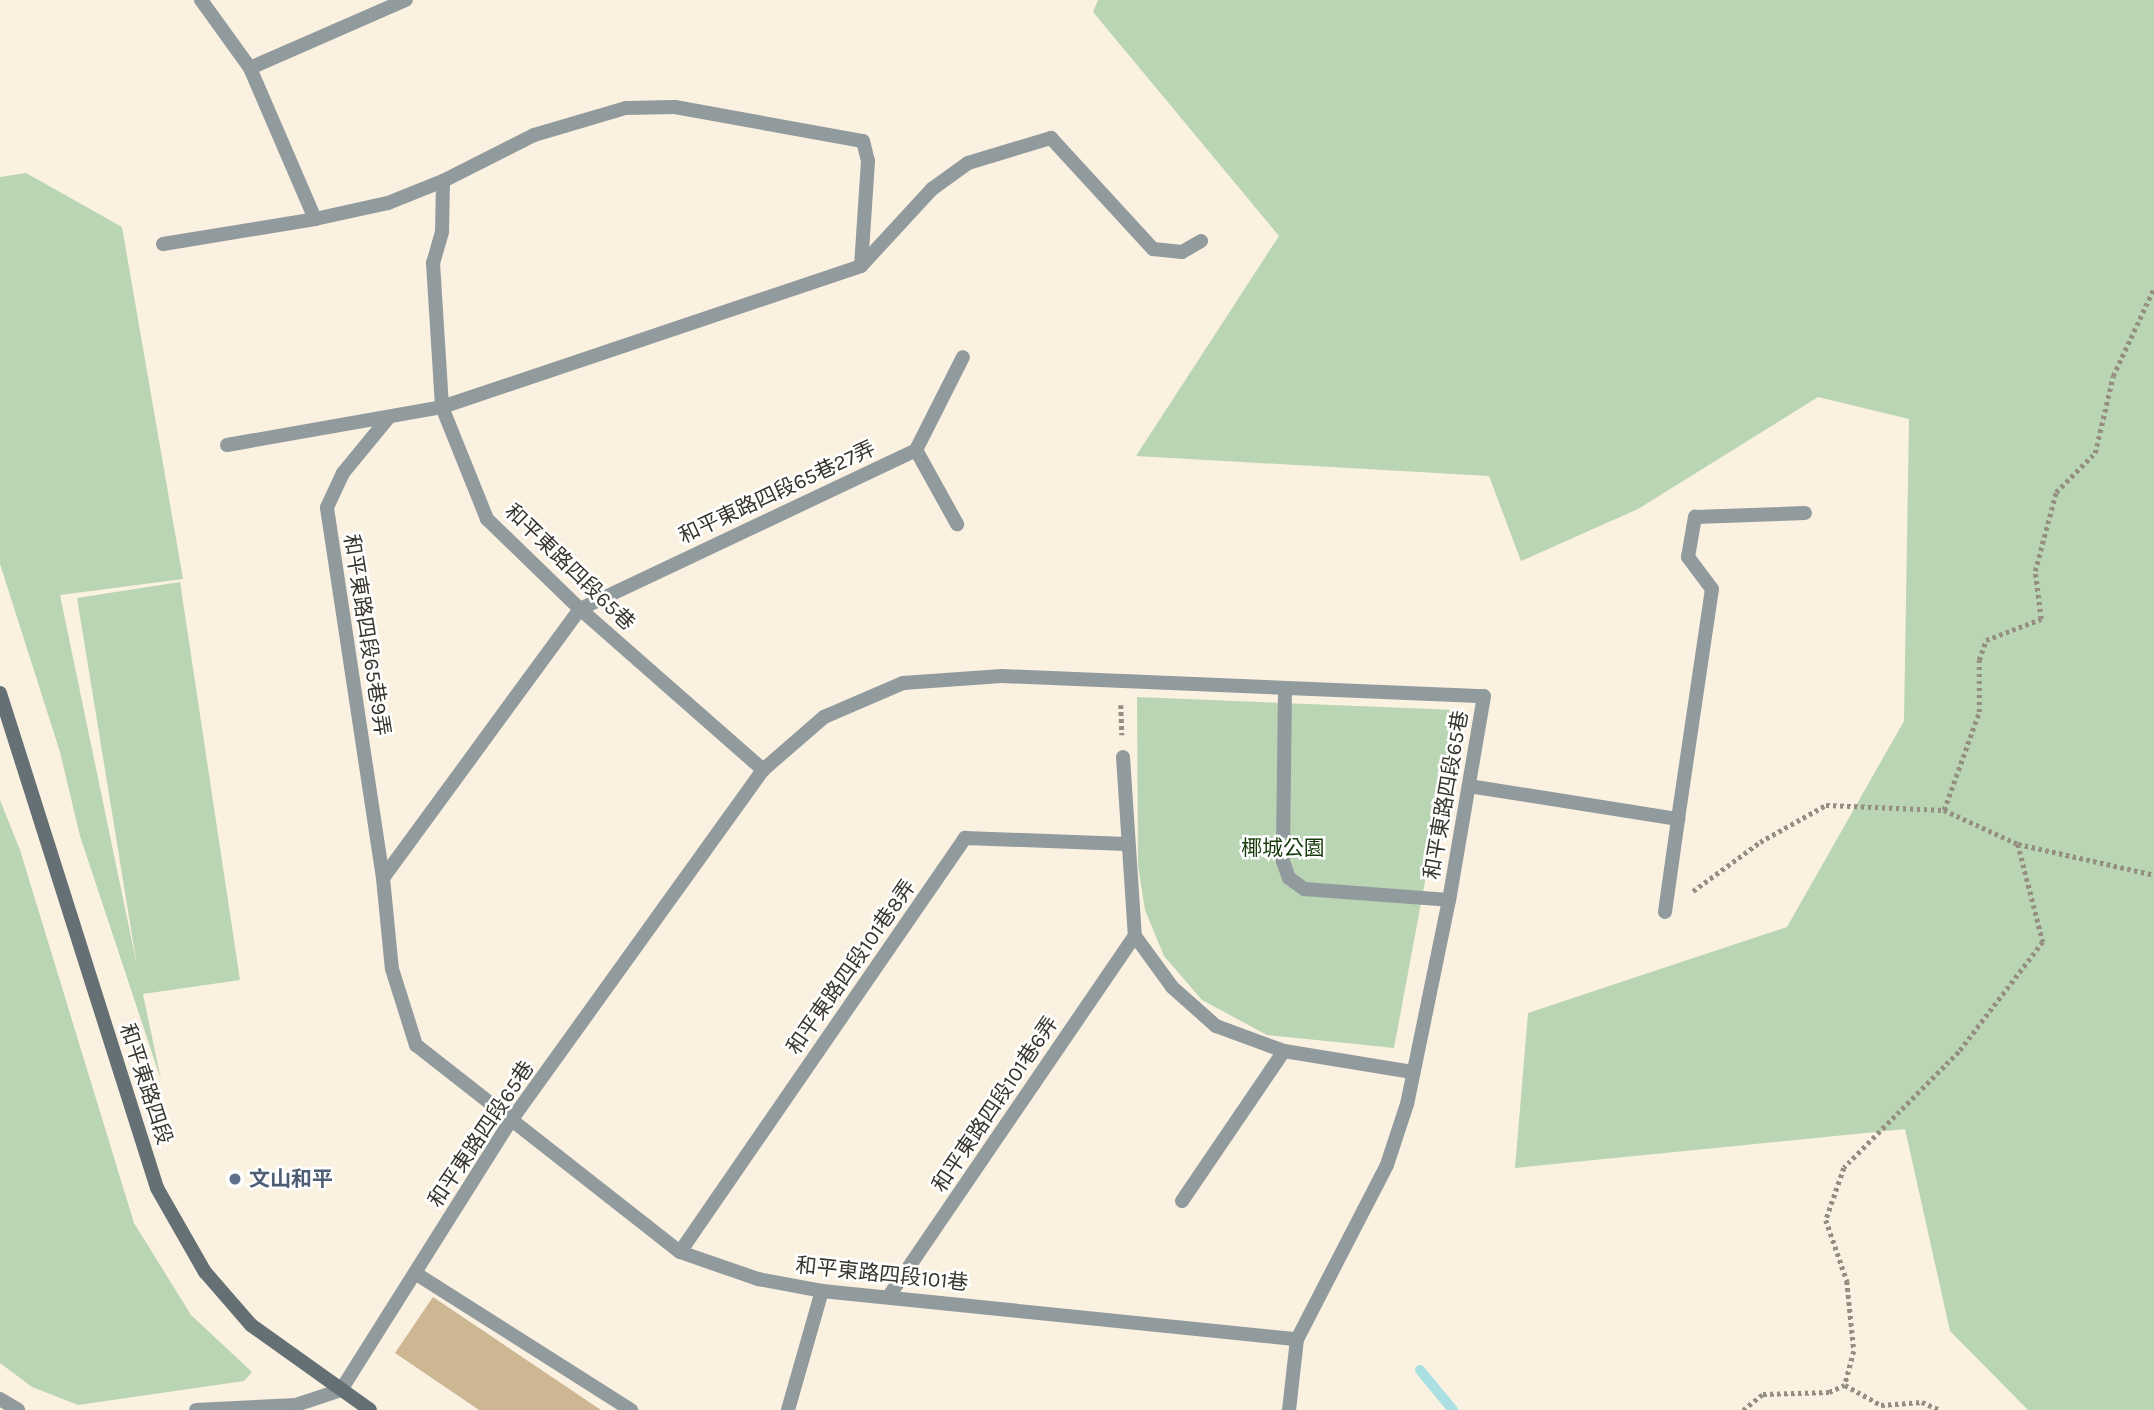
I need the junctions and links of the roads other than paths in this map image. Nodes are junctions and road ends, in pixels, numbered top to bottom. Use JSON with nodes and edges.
{"nodes":[{"id":1,"x":201,"y":0,"type":"edge"},
{"id":2,"x":406,"y":0,"type":"edge"},
{"id":3,"x":250,"y":68,"type":"junction"},
{"id":4,"x":443,"y":181,"type":"junction"},
{"id":5,"x":315,"y":219,"type":"junction"},
{"id":6,"x":1201,"y":241,"type":"dead end"},
{"id":7,"x":163,"y":244,"type":"dead end"},
{"id":8,"x":861,"y":266,"type":"junction"},
{"id":9,"x":962,"y":358,"type":"dead end"},
{"id":10,"x":442,"y":407,"type":"junction"},
{"id":11,"x":389,"y":417,"type":"junction"},
{"id":12,"x":227,"y":445,"type":"dead end"},
{"id":13,"x":916,"y":450,"type":"junction"},
{"id":14,"x":1805,"y":513,"type":"dead end"},
{"id":15,"x":957,"y":524,"type":"dead end"},
{"id":16,"x":580,"y":609,"type":"junction"},
{"id":17,"x":1285,"y":688,"type":"junction"},
{"id":18,"x":0,"y":693,"type":"edge"},
{"id":19,"x":1123,"y":757,"type":"road end"},
{"id":20,"x":763,"y":770,"type":"junction"},
{"id":21,"x":1469,"y":786,"type":"junction"},
{"id":22,"x":1678,"y":819,"type":"junction"},
{"id":23,"x":1126,"y":844,"type":"junction"},
{"id":24,"x":383,"y":878,"type":"junction"},
{"id":25,"x":1449,"y":900,"type":"junction"},
{"id":26,"x":1665,"y":912,"type":"road end"},
{"id":27,"x":1136,"y":936,"type":"junction"},
{"id":28,"x":1284,"y":1051,"type":"junction"},
{"id":29,"x":1412,"y":1072,"type":"junction"},
{"id":30,"x":510,"y":1122,"type":"junction"},
{"id":31,"x":1182,"y":1201,"type":"dead end"},
{"id":32,"x":680,"y":1252,"type":"junction"},
{"id":33,"x":415,"y":1273,"type":"junction"},
{"id":34,"x":822,"y":1291,"type":"junction"},
{"id":35,"x":889,"y":1296,"type":"junction"},
{"id":36,"x":1297,"y":1339,"type":"junction"},
{"id":37,"x":341,"y":1390,"type":"junction"},
{"id":38,"x":0,"y":1399,"type":"edge"},
{"id":39,"x":18,"y":1410,"type":"edge"},
{"id":40,"x":196,"y":1410,"type":"edge"},
{"id":41,"x":370,"y":1410,"type":"edge"},
{"id":42,"x":632,"y":1410,"type":"edge"},
{"id":43,"x":788,"y":1410,"type":"edge"},
{"id":44,"x":1289,"y":1410,"type":"edge"}],
"edges":[{"from":1,"to":3,"type":"street"},
{"from":2,"to":3,"type":"street"},
{"from":3,"to":5,"type":"street"},
{"from":4,"to":5,"type":"street"},
{"from":4,"to":8,"type":"street"},
{"from":4,"to":10,"type":"street","name":"和平東路四段65巷"},
{"from":5,"to":7,"type":"street"},
{"from":6,"to":8,"type":"street"},
{"from":8,"to":10,"type":"street"},
{"from":9,"to":13,"type":"street"},
{"from":10,"to":11,"type":"street"},
{"from":10,"to":16,"type":"street","name":"和平東路四段65巷"},
{"from":11,"to":12,"type":"street"},
{"from":11,"to":24,"type":"street","name":"和平東路四段65巷9弄"},
{"from":13,"to":15,"type":"street"},
{"from":13,"to":16,"type":"street","name":"和平東路四段65巷27弄"},
{"from":14,"to":22,"type":"street"},
{"from":16,"to":20,"type":"street","name":"和平東路四段65巷"},
{"from":16,"to":24,"type":"street"},
{"from":17,"to":20,"type":"street","name":"和平東路四段65巷"},
{"from":17,"to":21,"type":"street","name":"和平東路四段65巷"},
{"from":17,"to":25,"type":"street"},
{"from":18,"to":37,"type":"main road","name":"和平東路四段"},
{"from":19,"to":23,"type":"street"},
{"from":20,"to":30,"type":"street","name":"和平東路四段65巷"},
{"from":21,"to":22,"type":"street"},
{"from":21,"to":25,"type":"street","name":"和平東路四段65巷"},
{"from":22,"to":26,"type":"street"},
{"from":23,"to":27,"type":"street"},
{"from":23,"to":32,"type":"street","name":"和平東路四段101巷8弄"},
{"from":24,"to":30,"type":"street","name":"和平東路四段65巷9弄"},
{"from":25,"to":29,"type":"street","name":"和平東路四段65巷"},
{"from":27,"to":28,"type":"street"},
{"from":27,"to":35,"type":"street","name":"和平東路四段101巷6弄"},
{"from":28,"to":29,"type":"street"},
{"from":28,"to":31,"type":"street"},
{"from":29,"to":36,"type":"street","name":"和平東路四段65巷"},
{"from":30,"to":32,"type":"street","name":"和平東路四段101巷"},
{"from":30,"to":33,"type":"street","name":"和平東路四段65巷"},
{"from":32,"to":34,"type":"street","name":"和平東路四段101巷"},
{"from":33,"to":37,"type":"street","name":"和平東路四段65巷"},
{"from":33,"to":42,"type":"street"},
{"from":34,"to":35,"type":"street","name":"和平東路四段101巷"},
{"from":34,"to":43,"type":"street"},
{"from":35,"to":36,"type":"street","name":"和平東路四段101巷"},
{"from":36,"to":44,"type":"street","name":"和平東路四段65巷"},
{"from":37,"to":40,"type":"street"},
{"from":37,"to":41,"type":"main road","name":"和平東路四段"},
{"from":38,"to":39,"type":"street"}]}
